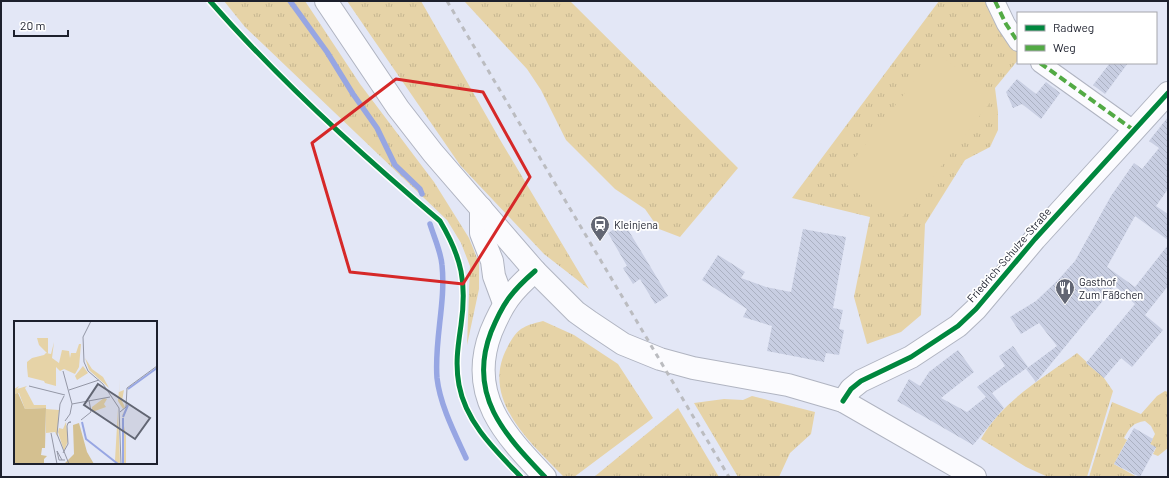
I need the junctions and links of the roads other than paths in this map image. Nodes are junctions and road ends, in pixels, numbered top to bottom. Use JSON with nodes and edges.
{"nodes":[{"id":1,"x":326,"y":1,"type":"edge"},
{"id":2,"x":995,"y":1,"type":"edge"},
{"id":3,"x":1017,"y":40,"type":"edge"},
{"id":4,"x":1041,"y":64,"type":"edge"},
{"id":5,"x":1168,"y":93,"type":"edge"},
{"id":6,"x":1135,"y":131,"type":"junction"},
{"id":7,"x":481,"y":208,"type":"junction"},
{"id":8,"x":535,"y":271,"type":"junction"},
{"id":9,"x":504,"y":303,"type":"junction"},
{"id":10,"x":843,"y":402,"type":"junction"},
{"id":11,"x":545,"y":477,"type":"edge"},
{"id":12,"x":975,"y":477,"type":"edge"}],
"edges":[{"from":1,"to":7,"type":"main road"},
{"from":2,"to":3,"type":"street"},
{"from":4,"to":6,"type":"street"},
{"from":5,"to":6,"type":"main road","name":"Friedrich-Schulze-Straße"},
{"from":6,"to":10,"type":"main road","name":"Friedrich-Schulze-Straße"},
{"from":7,"to":8,"type":"main road"},
{"from":7,"to":9,"type":"main road"},
{"from":8,"to":9,"type":"main road"},
{"from":8,"to":10,"type":"main road"},
{"from":9,"to":11,"type":"main road"},
{"from":10,"to":12,"type":"main road"}]}
